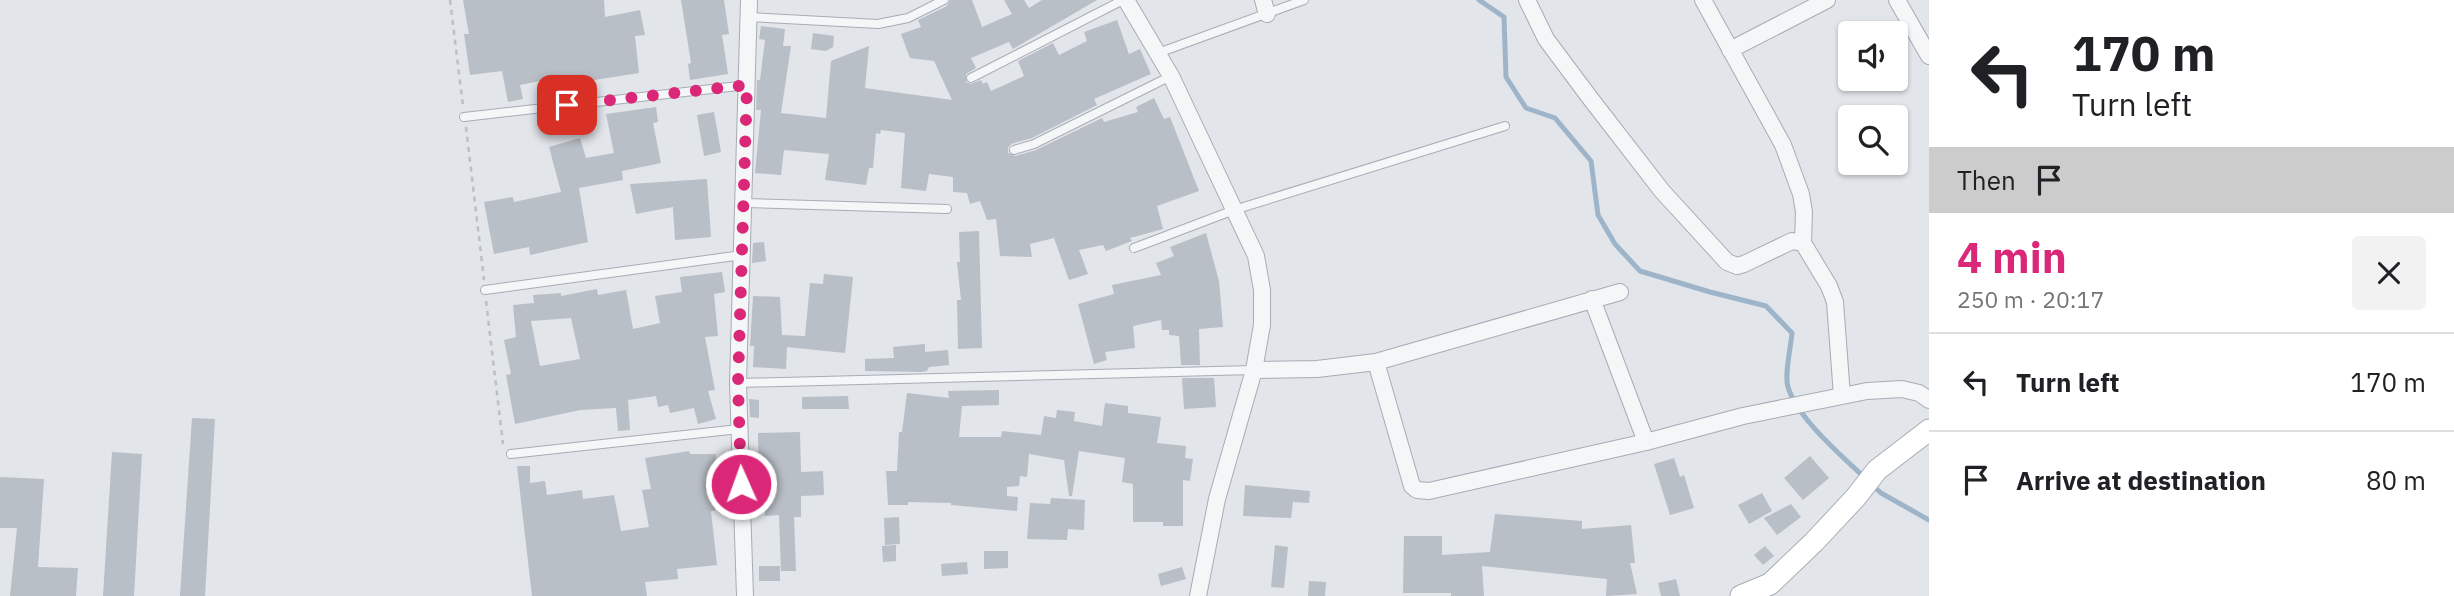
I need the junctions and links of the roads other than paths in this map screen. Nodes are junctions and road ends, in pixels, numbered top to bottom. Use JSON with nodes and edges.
{"nodes":[{"id":1,"x":749,"y":0,"type":"edge"},
{"id":2,"x":944,"y":0,"type":"edge"},
{"id":3,"x":1125,"y":0,"type":"edge"},
{"id":4,"x":1304,"y":0,"type":"edge"},
{"id":5,"x":1527,"y":0,"type":"edge"},
{"id":6,"x":1703,"y":0,"type":"edge"},
{"id":7,"x":1826,"y":0,"type":"edge"},
{"id":8,"x":1897,"y":0,"type":"edge"},
{"id":9,"x":1265,"y":7,"type":"edge"},
{"id":10,"x":750,"y":17,"type":"junction"},
{"id":11,"x":1730,"y":50,"type":"junction"},
{"id":12,"x":1158,"y":53,"type":"junction"},
{"id":13,"x":1929,"y":56,"type":"edge"},
{"id":14,"x":1171,"y":76,"type":"junction"},
{"id":15,"x":971,"y":78,"type":"dead end"},
{"id":16,"x":747,"y":85,"type":"junction"},
{"id":17,"x":464,"y":117,"type":"road end"},
{"id":18,"x":1505,"y":126,"type":"dead end"},
{"id":19,"x":1014,"y":150,"type":"dead end"},
{"id":20,"x":744,"y":203,"type":"junction"},
{"id":21,"x":947,"y":209,"type":"dead end"},
{"id":22,"x":1234,"y":210,"type":"junction"},
{"id":23,"x":1803,"y":243,"type":"junction"},
{"id":24,"x":1134,"y":248,"type":"dead end"},
{"id":25,"x":742,"y":255,"type":"junction"},
{"id":26,"x":485,"y":290,"type":"road end"},
{"id":27,"x":1620,"y":292,"type":"dead end"},
{"id":28,"x":1592,"y":299,"type":"junction"},
{"id":29,"x":1377,"y":362,"type":"junction"},
{"id":30,"x":1254,"y":370,"type":"junction"},
{"id":31,"x":738,"y":383,"type":"junction"},
{"id":32,"x":1842,"y":396,"type":"junction"},
{"id":33,"x":1929,"y":400,"type":"edge"},
{"id":34,"x":739,"y":429,"type":"junction"},
{"id":35,"x":1929,"y":430,"type":"edge"},
{"id":36,"x":1646,"y":442,"type":"junction"},
{"id":37,"x":511,"y":454,"type":"road end"},
{"id":38,"x":745,"y":596,"type":"edge"},
{"id":39,"x":1198,"y":596,"type":"edge"},
{"id":40,"x":1741,"y":596,"type":"edge"}],
"edges":[{"from":1,"to":10,"type":"street"},
{"from":2,"to":10,"type":"lane"},
{"from":3,"to":12,"type":"street"},
{"from":3,"to":15,"type":"lane"},
{"from":4,"to":9,"type":"lane"},
{"from":5,"to":23,"type":"street"},
{"from":6,"to":11,"type":"street"},
{"from":7,"to":11,"type":"street"},
{"from":8,"to":13,"type":"street"},
{"from":9,"to":12,"type":"lane"},
{"from":10,"to":16,"type":"street"},
{"from":11,"to":23,"type":"street"},
{"from":12,"to":14,"type":"street"},
{"from":14,"to":19,"type":"lane"},
{"from":14,"to":22,"type":"street"},
{"from":16,"to":17,"type":"lane"},
{"from":16,"to":20,"type":"street"},
{"from":18,"to":22,"type":"lane"},
{"from":20,"to":21,"type":"lane"},
{"from":20,"to":25,"type":"street"},
{"from":22,"to":24,"type":"lane"},
{"from":22,"to":30,"type":"street"},
{"from":23,"to":32,"type":"street"},
{"from":25,"to":26,"type":"lane"},
{"from":25,"to":31,"type":"street"},
{"from":27,"to":28,"type":"street"},
{"from":28,"to":29,"type":"street"},
{"from":28,"to":36,"type":"street"},
{"from":29,"to":30,"type":"street"},
{"from":29,"to":36,"type":"street"},
{"from":30,"to":31,"type":"lane"},
{"from":30,"to":39,"type":"street"},
{"from":31,"to":34,"type":"street"},
{"from":32,"to":33,"type":"street"},
{"from":32,"to":36,"type":"street"},
{"from":34,"to":37,"type":"lane"},
{"from":34,"to":38,"type":"street"},
{"from":35,"to":40,"type":"street"}]}
